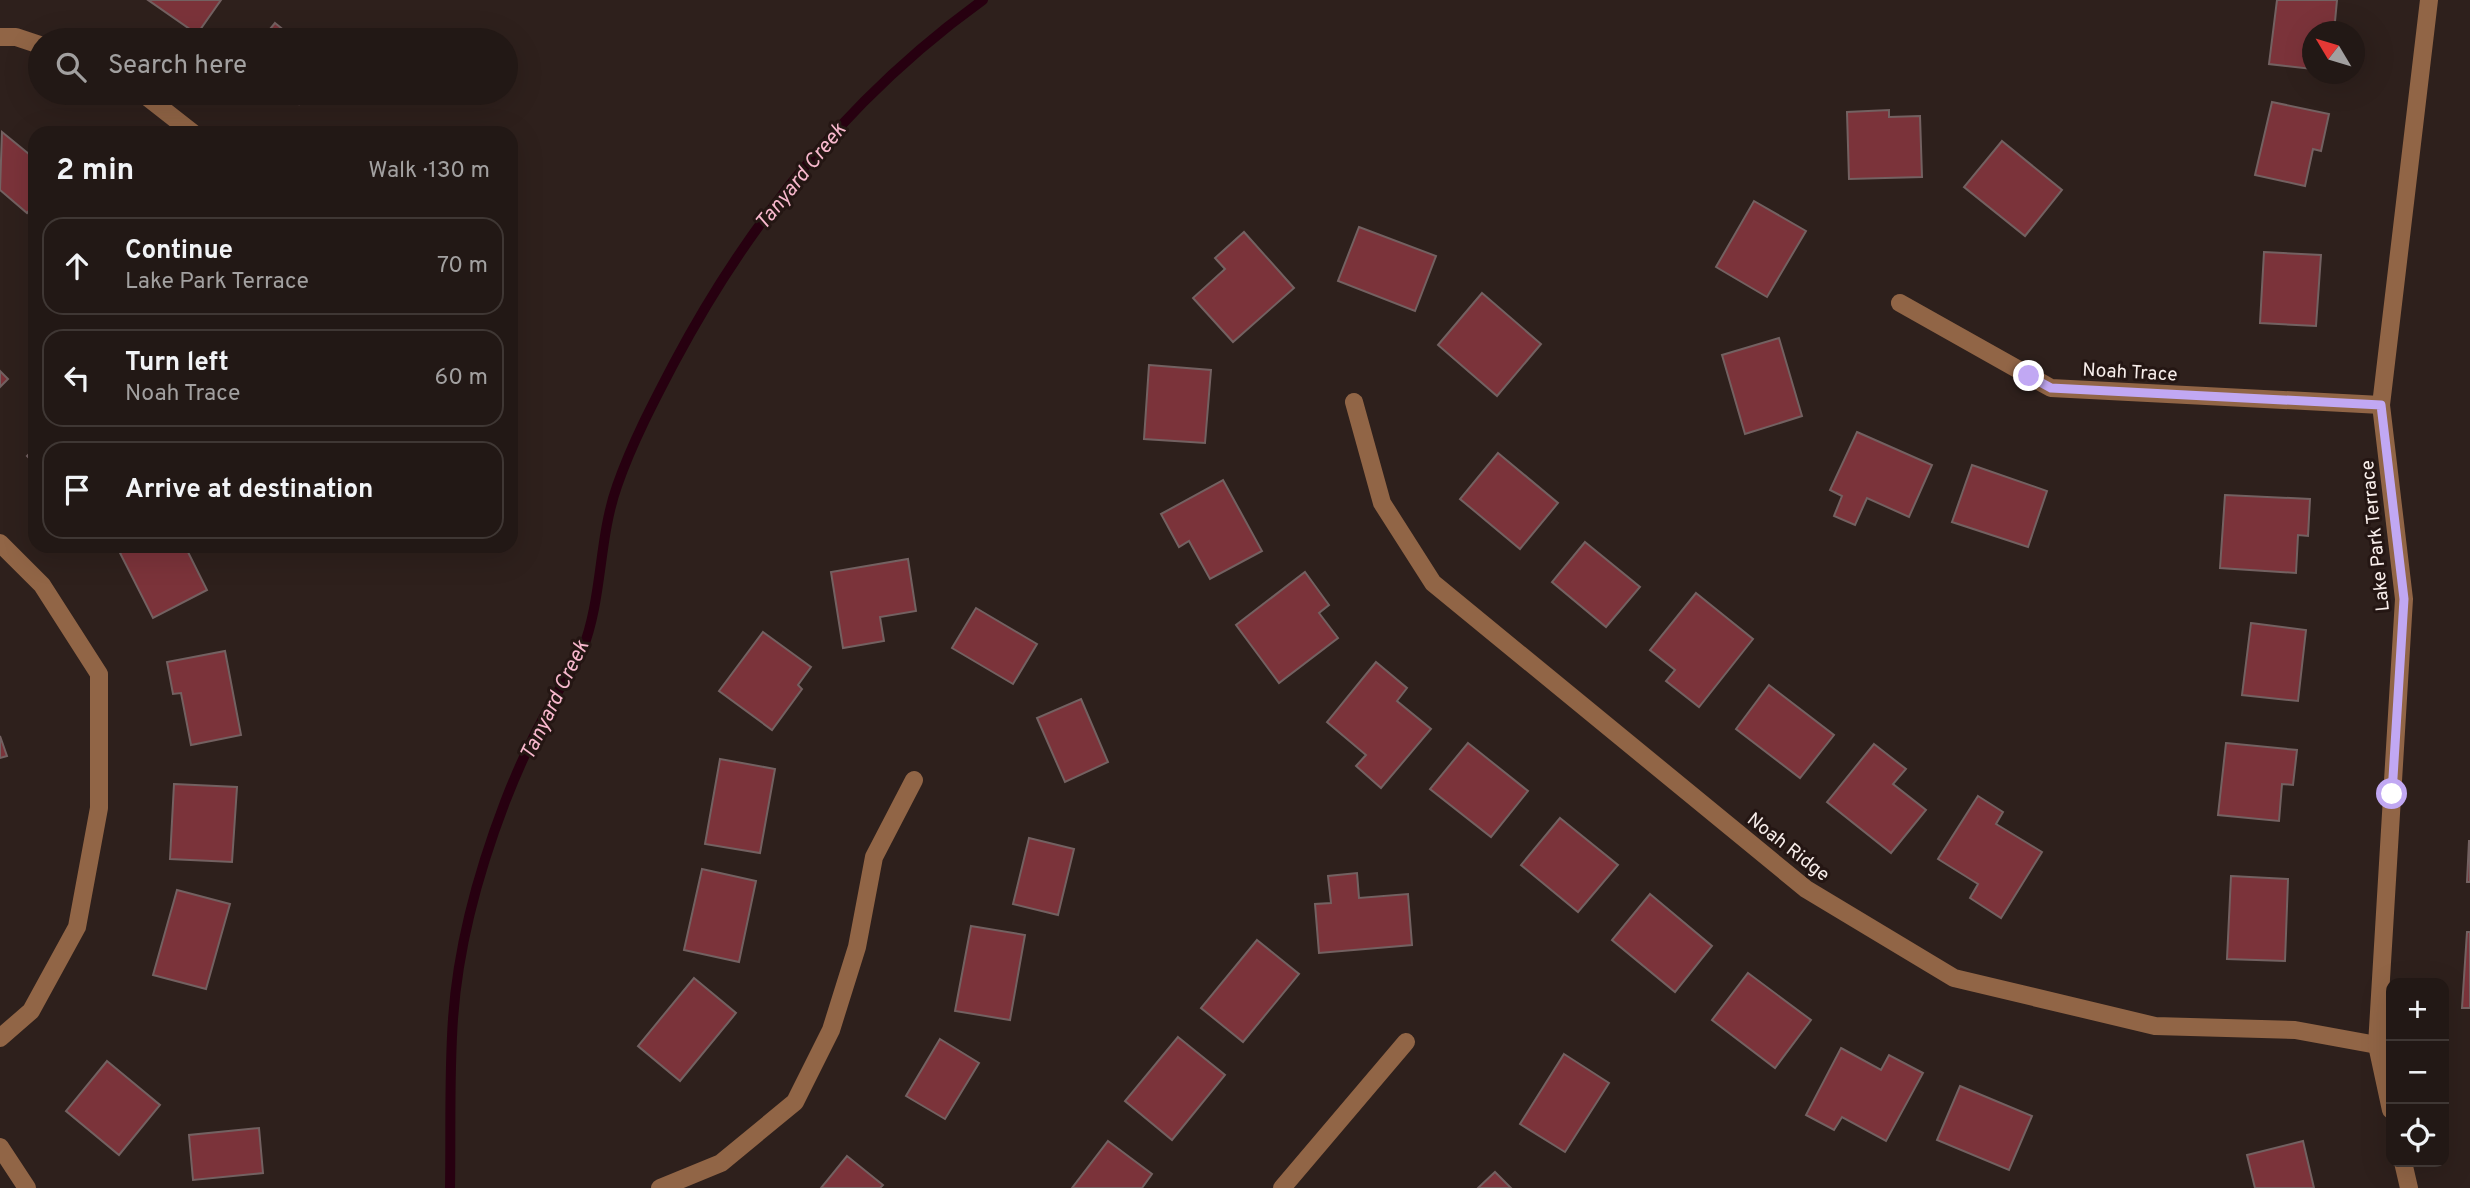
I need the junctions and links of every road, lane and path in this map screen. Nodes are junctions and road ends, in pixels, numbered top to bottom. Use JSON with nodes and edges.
{"nodes":[{"id":1,"x":2429,"y":0,"type":"edge"},
{"id":2,"x":0,"y":37,"type":"edge"},
{"id":3,"x":28,"y":41,"type":"edge"},
{"id":4,"x":157,"y":105,"type":"edge"},
{"id":5,"x":184,"y":126,"type":"edge"},
{"id":6,"x":1899,"y":303,"type":"dead end"},
{"id":7,"x":1354,"y":402,"type":"dead end"},
{"id":8,"x":2381,"y":405,"type":"junction"},
{"id":9,"x":0,"y":543,"type":"edge"},
{"id":10,"x":914,"y":780,"type":"dead end"},
{"id":11,"x":0,"y":1038,"type":"edge"},
{"id":12,"x":1406,"y":1042,"type":"dead end"},
{"id":13,"x":2377,"y":1045,"type":"junction"},
{"id":14,"x":2390,"y":1104,"type":"edge"},
{"id":15,"x":0,"y":1147,"type":"edge"},
{"id":16,"x":2404,"y":1167,"type":"edge"},
{"id":17,"x":27,"y":1188,"type":"edge"},
{"id":18,"x":660,"y":1188,"type":"edge"},
{"id":19,"x":1282,"y":1188,"type":"edge"},
{"id":20,"x":2409,"y":1188,"type":"edge"}],
"edges":[{"from":1,"to":8,"type":"street","name":"Lake Park Terrace"},
{"from":2,"to":3,"type":"street"},
{"from":4,"to":5,"type":"street"},
{"from":6,"to":8,"type":"street","name":"Noah Trace"},
{"from":7,"to":13,"type":"street","name":"Noah Ridge"},
{"from":8,"to":13,"type":"street","name":"Lake Park Terrace"},
{"from":9,"to":11,"type":"street"},
{"from":10,"to":18,"type":"street"},
{"from":12,"to":19,"type":"street"},
{"from":13,"to":14,"type":"street","name":"Lake Park Terrace"},
{"from":15,"to":17,"type":"street"},
{"from":16,"to":20,"type":"street"}]}
